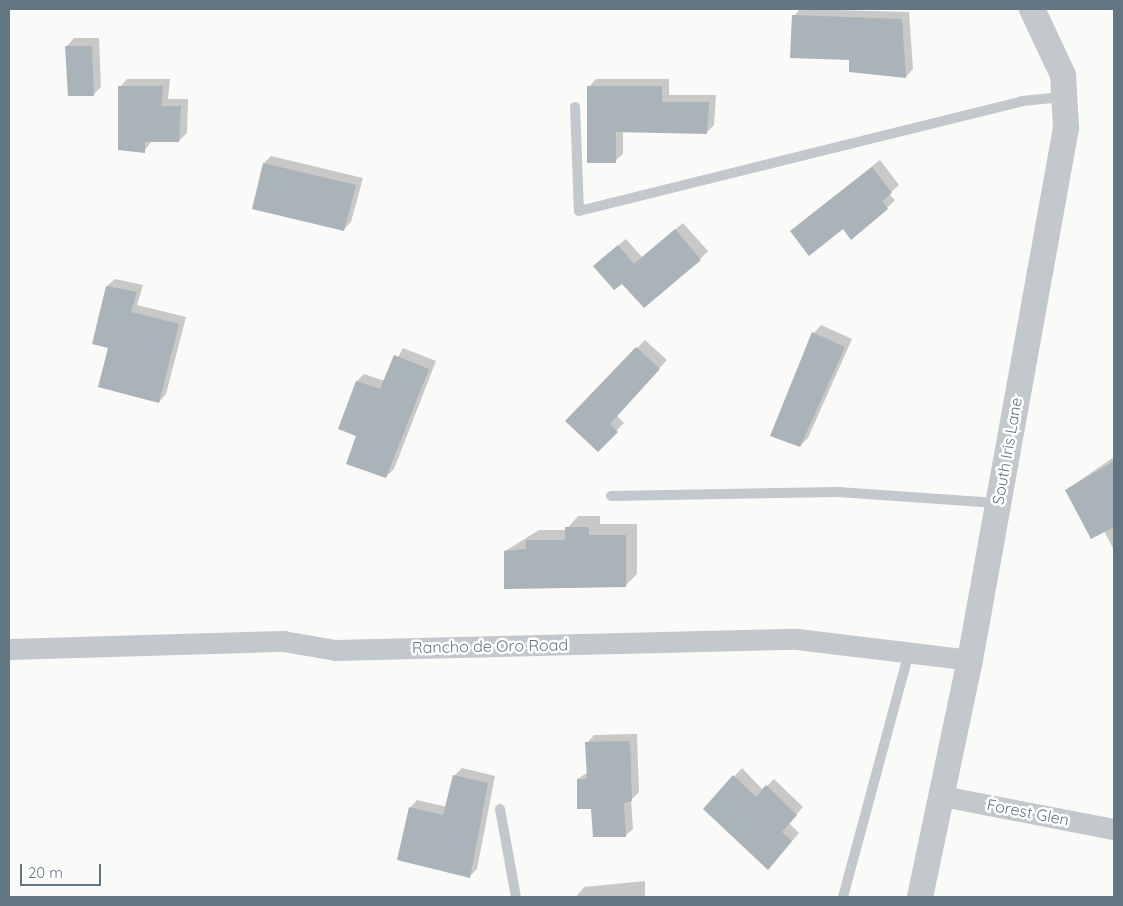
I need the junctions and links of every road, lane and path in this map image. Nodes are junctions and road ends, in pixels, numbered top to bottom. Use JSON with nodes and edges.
{"nodes":[{"id":1,"x":1032,"y":9,"type":"edge"},
{"id":2,"x":1063,"y":97,"type":"junction"},
{"id":3,"x":575,"y":107,"type":"dead end"},
{"id":4,"x":611,"y":496,"type":"dead end"},
{"id":5,"x":997,"y":503,"type":"junction"},
{"id":6,"x":9,"y":649,"type":"edge"},
{"id":7,"x":909,"y":653,"type":"junction"},
{"id":8,"x":970,"y":660,"type":"junction"},
{"id":9,"x":942,"y":796,"type":"junction"},
{"id":10,"x":500,"y":809,"type":"dead end"},
{"id":11,"x":1114,"y":829,"type":"edge"},
{"id":12,"x":516,"y":897,"type":"edge"},
{"id":13,"x":843,"y":897,"type":"edge"},
{"id":14,"x":920,"y":897,"type":"edge"}],
"edges":[{"from":1,"to":2,"type":"street","name":"South Iris Lane"},
{"from":2,"to":3,"type":"lane"},
{"from":2,"to":5,"type":"street","name":"South Iris Lane"},
{"from":4,"to":5,"type":"lane"},
{"from":5,"to":8,"type":"street","name":"South Iris Lane"},
{"from":6,"to":7,"type":"street","name":"Rancho de Oro Road"},
{"from":7,"to":8,"type":"street","name":"Rancho de Oro Road"},
{"from":7,"to":13,"type":"lane"},
{"from":8,"to":9,"type":"street","name":"South Iris Lane"},
{"from":9,"to":11,"type":"street","name":"Forest Glen"},
{"from":9,"to":14,"type":"street","name":"South Iris Lane"},
{"from":10,"to":12,"type":"lane"}]}
